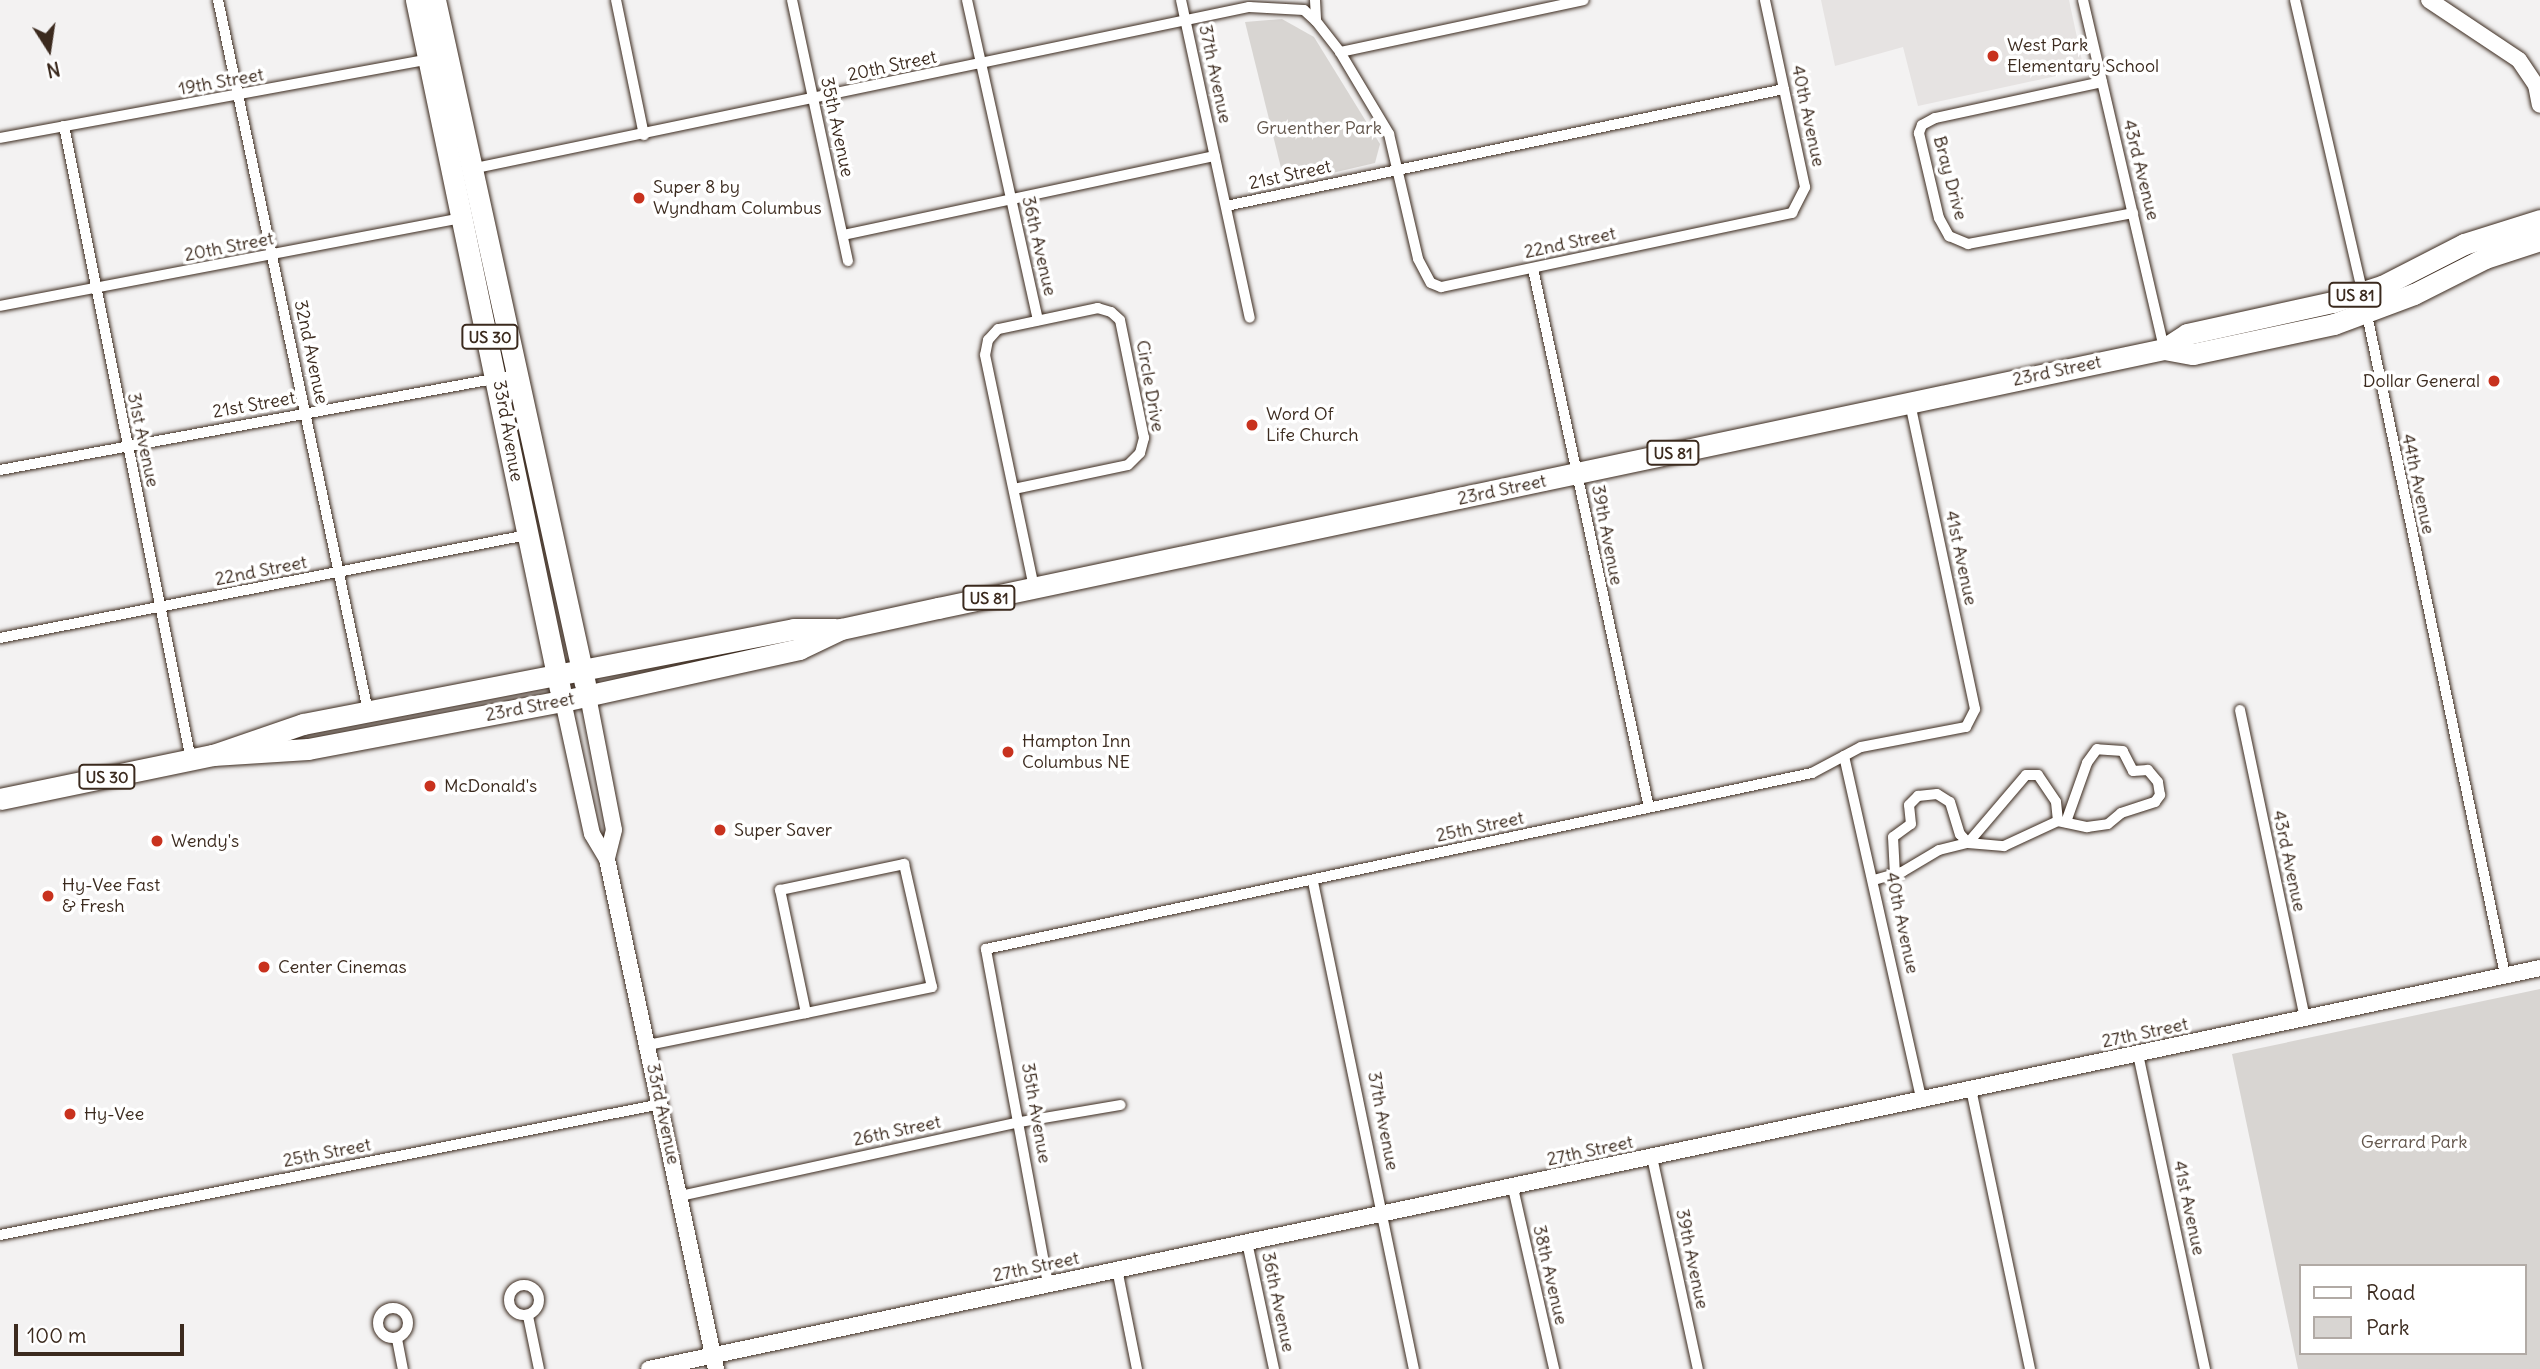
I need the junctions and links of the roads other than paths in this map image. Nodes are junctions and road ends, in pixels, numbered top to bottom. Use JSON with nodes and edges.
{"nodes":[{"id":1,"x":218,"y":0,"type":"edge"},
{"id":2,"x":416,"y":0,"type":"edge"},
{"id":3,"x":435,"y":0,"type":"edge"},
{"id":4,"x":616,"y":0,"type":"edge"},
{"id":5,"x":792,"y":0,"type":"edge"},
{"id":6,"x":967,"y":0,"type":"edge"},
{"id":7,"x":1181,"y":0,"type":"edge"},
{"id":8,"x":1315,"y":0,"type":"edge"},
{"id":9,"x":1584,"y":0,"type":"edge"},
{"id":10,"x":1765,"y":0,"type":"edge"},
{"id":11,"x":2083,"y":0,"type":"edge"},
{"id":12,"x":2295,"y":0,"type":"edge"},
{"id":13,"x":2429,"y":0,"type":"edge"},
{"id":14,"x":1186,"y":20,"type":"junction"},
{"id":15,"x":1316,"y":21,"type":"junction"},
{"id":16,"x":1340,"y":52,"type":"junction"},
{"id":17,"x":438,"y":57,"type":"junction"},
{"id":18,"x":982,"y":65,"type":"junction"},
{"id":19,"x":2102,"y":82,"type":"junction"},
{"id":20,"x":2539,"y":86,"type":"edge"},
{"id":21,"x":1784,"y":89,"type":"junction"},
{"id":22,"x":239,"y":97,"type":"junction"},
{"id":23,"x":813,"y":101,"type":"junction"},
{"id":24,"x":2540,"y":105,"type":"edge"},
{"id":25,"x":64,"y":127,"type":"junction"},
{"id":26,"x":644,"y":135,"type":"junction"},
{"id":27,"x":0,"y":138,"type":"edge"},
{"id":28,"x":1215,"y":156,"type":"junction"},
{"id":29,"x":471,"y":169,"type":"junction"},
{"id":30,"x":1400,"y":170,"type":"junction"},
{"id":31,"x":1011,"y":198,"type":"junction"},
{"id":32,"x":1226,"y":206,"type":"junction"},
{"id":33,"x":2133,"y":213,"type":"junction"},
{"id":34,"x":463,"y":218,"type":"junction"},
{"id":35,"x":1769,"y":219,"type":"joint"},
{"id":36,"x":2540,"y":220,"type":"edge"},
{"id":37,"x":843,"y":235,"type":"junction"},
{"id":38,"x":2540,"y":240,"type":"edge"},
{"id":39,"x":273,"y":256,"type":"junction"},
{"id":40,"x":848,"y":261,"type":"dead end"},
{"id":41,"x":1533,"y":269,"type":"junction"},
{"id":42,"x":94,"y":291,"type":"junction"},
{"id":43,"x":2364,"y":303,"type":"junction"},
{"id":44,"x":0,"y":306,"type":"edge"},
{"id":45,"x":1250,"y":318,"type":"dead end"},
{"id":46,"x":1038,"y":320,"type":"junction"},
{"id":47,"x":2164,"y":349,"type":"junction"},
{"id":48,"x":506,"y":376,"type":"junction"},
{"id":49,"x":1910,"y":402,"type":"junction"},
{"id":50,"x":306,"y":414,"type":"junction"},
{"id":51,"x":127,"y":446,"type":"junction"},
{"id":52,"x":0,"y":470,"type":"edge"},
{"id":53,"x":1577,"y":474,"type":"junction"},
{"id":54,"x":1014,"y":489,"type":"junction"},
{"id":55,"x":527,"y":535,"type":"junction"},
{"id":56,"x":338,"y":574,"type":"junction"},
{"id":57,"x":1034,"y":588,"type":"junction"},
{"id":58,"x":160,"y":609,"type":"junction"},
{"id":59,"x":841,"y":629,"type":"junction"},
{"id":60,"x":0,"y":638,"type":"edge"},
{"id":61,"x":582,"y":671,"type":"junction"},
{"id":62,"x":557,"y":676,"type":"junction"},
{"id":63,"x":588,"y":696,"type":"junction"},
{"id":64,"x":563,"y":701,"type":"junction"},
{"id":65,"x":2240,"y":710,"type":"dead end"},
{"id":66,"x":368,"y":711,"type":"junction"},
{"id":67,"x":1972,"y":721,"type":"joint"},
{"id":68,"x":213,"y":755,"type":"junction"},
{"id":69,"x":1844,"y":756,"type":"junction"},
{"id":70,"x":191,"y":760,"type":"junction"},
{"id":71,"x":0,"y":799,"type":"edge"},
{"id":72,"x":1649,"y":808,"type":"junction"},
{"id":73,"x":2062,"y":822,"type":"junction"},
{"id":74,"x":1968,"y":843,"type":"junction"},
{"id":75,"x":607,"y":859,"type":"junction"},
{"id":76,"x":1895,"y":875,"type":"junction"},
{"id":77,"x":1874,"y":880,"type":"junction"},
{"id":78,"x":1313,"y":881,"type":"junction"},
{"id":79,"x":986,"y":949,"type":"joint"},
{"id":80,"x":2540,"y":968,"type":"edge"},
{"id":81,"x":2505,"y":975,"type":"junction"},
{"id":82,"x":806,"y":1013,"type":"junction"},
{"id":83,"x":2305,"y":1019,"type":"junction"},
{"id":84,"x":648,"y":1045,"type":"junction"},
{"id":85,"x":2138,"y":1054,"type":"junction"},
{"id":86,"x":1971,"y":1088,"type":"junction"},
{"id":87,"x":1921,"y":1099,"type":"junction"},
{"id":88,"x":661,"y":1104,"type":"junction"},
{"id":89,"x":1121,"y":1105,"type":"dead end"},
{"id":90,"x":1020,"y":1122,"type":"junction"},
{"id":91,"x":1651,"y":1157,"type":"junction"},
{"id":92,"x":1513,"y":1188,"type":"junction"},
{"id":93,"x":680,"y":1196,"type":"junction"},
{"id":94,"x":1383,"y":1215,"type":"junction"},
{"id":95,"x":0,"y":1235,"type":"edge"},
{"id":96,"x":1247,"y":1242,"type":"junction"},
{"id":97,"x":1117,"y":1269,"type":"junction"},
{"id":98,"x":1048,"y":1284,"type":"junction"},
{"id":99,"x":528,"y":1316,"type":"dead end"},
{"id":100,"x":397,"y":1339,"type":"dead end"},
{"id":101,"x":715,"y":1363,"type":"edge"},
{"id":102,"x":403,"y":1369,"type":"edge"},
{"id":103,"x":539,"y":1369,"type":"edge"},
{"id":104,"x":649,"y":1369,"type":"edge"},
{"id":105,"x":1138,"y":1369,"type":"edge"},
{"id":106,"x":1274,"y":1369,"type":"edge"},
{"id":107,"x":1414,"y":1369,"type":"edge"},
{"id":108,"x":1554,"y":1369,"type":"edge"},
{"id":109,"x":1698,"y":1369,"type":"edge"},
{"id":110,"x":2030,"y":1369,"type":"edge"},
{"id":111,"x":2205,"y":1369,"type":"edge"}],
"edges":[{"from":1,"to":22,"type":"street","name":"32nd Avenue"},
{"from":2,"to":17,"type":"highway","name":"33rd Avenue","number":"US 30"},
{"from":3,"to":17,"type":"highway","name":"33rd Avenue","number":"US 30"},
{"from":4,"to":26,"type":"street"},
{"from":5,"to":23,"type":"street","name":"35th Avenue"},
{"from":6,"to":18,"type":"street","name":"36th Avenue"},
{"from":7,"to":14,"type":"street","name":"37th Avenue"},
{"from":8,"to":15,"type":"street"},
{"from":9,"to":16,"type":"street"},
{"from":10,"to":21,"type":"street","name":"40th Avenue"},
{"from":11,"to":19,"type":"street","name":"43rd Avenue"},
{"from":12,"to":43,"type":"street","name":"44th Avenue"},
{"from":13,"to":20,"type":"street"},
{"from":14,"to":15,"type":"street","name":"20th Street"},
{"from":14,"to":18,"type":"street","name":"20th Street"},
{"from":14,"to":28,"type":"street","name":"37th Avenue"},
{"from":15,"to":16,"type":"street","name":"22nd Street"},
{"from":16,"to":30,"type":"street","name":"22nd Street"},
{"from":17,"to":22,"type":"street","name":"19th Street"},
{"from":17,"to":29,"type":"highway","name":"33rd Avenue","number":"US 30"},
{"from":17,"to":34,"type":"highway","name":"33rd Avenue","number":"US 30"},
{"from":18,"to":23,"type":"street","name":"20th Street"},
{"from":18,"to":31,"type":"street","name":"36th Avenue"},
{"from":19,"to":33,"type":"street","name":"43rd Avenue"},
{"from":19,"to":33,"type":"street","name":"Bray Drive"},
{"from":20,"to":24,"type":"street"},
{"from":21,"to":30,"type":"street","name":"21st Street"},
{"from":21,"to":35,"type":"street","name":"40th Avenue"},
{"from":22,"to":25,"type":"street","name":"19th Street"},
{"from":22,"to":39,"type":"street","name":"32nd Avenue"},
{"from":23,"to":26,"type":"street","name":"20th Street"},
{"from":23,"to":37,"type":"street","name":"35th Avenue"},
{"from":25,"to":27,"type":"street","name":"19th Street"},
{"from":25,"to":42,"type":"street","name":"31st Avenue"},
{"from":26,"to":29,"type":"street","name":"20th Street"},
{"from":28,"to":31,"type":"street"},
{"from":28,"to":32,"type":"street"},
{"from":29,"to":48,"type":"highway","name":"33rd Avenue","number":"US 30"},
{"from":30,"to":32,"type":"street","name":"21st Street"},
{"from":30,"to":41,"type":"street","name":"22nd Street"},
{"from":31,"to":37,"type":"street"},
{"from":31,"to":46,"type":"street","name":"36th Avenue"},
{"from":32,"to":45,"type":"street"},
{"from":33,"to":47,"type":"street","name":"43rd Avenue"},
{"from":34,"to":39,"type":"street","name":"20th Street"},
{"from":34,"to":48,"type":"highway","name":"33rd Avenue","number":"US 30"},
{"from":35,"to":41,"type":"street","name":"22nd Street"},
{"from":36,"to":43,"type":"highway","name":"23rd Street","number":"US 81"},
{"from":37,"to":40,"type":"street","name":"35th Avenue"},
{"from":38,"to":43,"type":"highway","name":"23rd Street","number":"US 81"},
{"from":39,"to":42,"type":"street","name":"20th Street"},
{"from":39,"to":50,"type":"street","name":"32nd Avenue"},
{"from":41,"to":53,"type":"street","name":"39th Avenue"},
{"from":42,"to":44,"type":"street","name":"20th Street"},
{"from":42,"to":51,"type":"street","name":"31st Avenue"},
{"from":43,"to":47,"type":"highway","name":"23rd Street","number":"US 81"},
{"from":43,"to":81,"type":"street","name":"44th Avenue"},
{"from":46,"to":54,"type":"street","name":"36th Avenue"},
{"from":46,"to":54,"type":"street","name":"Circle Drive"},
{"from":47,"to":49,"type":"highway","name":"23rd Street","number":"US 81"},
{"from":48,"to":50,"type":"street","name":"21st Street"},
{"from":48,"to":55,"type":"highway","name":"33rd Avenue","number":"US 30"},
{"from":48,"to":61,"type":"highway","name":"33rd Avenue","number":"US 30"},
{"from":49,"to":53,"type":"highway","name":"23rd Street","number":"US 81"},
{"from":49,"to":67,"type":"street","name":"41st Avenue"},
{"from":50,"to":51,"type":"street","name":"21st Street"},
{"from":50,"to":56,"type":"street","name":"32nd Avenue"},
{"from":51,"to":52,"type":"street","name":"21st Street"},
{"from":51,"to":58,"type":"street","name":"31st Avenue"},
{"from":53,"to":57,"type":"highway","name":"23rd Street","number":"US 81"},
{"from":53,"to":72,"type":"street","name":"39th Avenue"},
{"from":54,"to":57,"type":"street","name":"36th Avenue"},
{"from":55,"to":56,"type":"street","name":"22nd Street"},
{"from":55,"to":62,"type":"highway","name":"33rd Avenue","number":"US 30"},
{"from":56,"to":58,"type":"street","name":"22nd Street"},
{"from":56,"to":66,"type":"street","name":"32nd Avenue"},
{"from":57,"to":59,"type":"highway","name":"23rd Street","number":"US 81"},
{"from":58,"to":60,"type":"street","name":"22nd Street"},
{"from":58,"to":70,"type":"street","name":"31st Avenue"},
{"from":59,"to":61,"type":"highway","name":"23rd Street","number":"US 81"},
{"from":59,"to":63,"type":"highway","name":"23rd Street","number":"US 81"},
{"from":61,"to":62,"type":"highway","name":"23rd Street","number":"US 81"},
{"from":61,"to":63,"type":"highway","name":"33rd Avenue","number":"US 30"},
{"from":62,"to":64,"type":"highway","name":"33rd Avenue","number":"US 30"},
{"from":62,"to":66,"type":"highway","name":"23rd Street","number":"US 30"},
{"from":63,"to":64,"type":"highway","name":"23rd Street","number":"US 30"},
{"from":63,"to":75,"type":"street","name":"33rd Avenue"},
{"from":64,"to":68,"type":"highway","name":"23rd Street","number":"US 30"},
{"from":64,"to":75,"type":"street","name":"33rd Avenue"},
{"from":65,"to":83,"type":"street","name":"43rd Avenue"},
{"from":66,"to":68,"type":"highway","name":"23rd Street","number":"US 30"},
{"from":67,"to":69,"type":"street","name":"25th Street"},
{"from":68,"to":70,"type":"highway","name":"23rd Street","number":"US 30"},
{"from":69,"to":72,"type":"street","name":"25th Street"},
{"from":69,"to":77,"type":"street","name":"40th Avenue"},
{"from":70,"to":71,"type":"highway","name":"23rd Street","number":"US 30"},
{"from":72,"to":78,"type":"street","name":"25th Street"},
{"from":73,"to":73,"type":"street"},
{"from":73,"to":74,"type":"street"},
{"from":73,"to":74,"type":"street"},
{"from":74,"to":76,"type":"street"},
{"from":74,"to":76,"type":"street"},
{"from":75,"to":84,"type":"street","name":"33rd Avenue"},
{"from":76,"to":77,"type":"street"},
{"from":77,"to":87,"type":"street","name":"40th Avenue"},
{"from":78,"to":79,"type":"street","name":"25th Street"},
{"from":78,"to":94,"type":"street","name":"37th Avenue"},
{"from":79,"to":90,"type":"street","name":"35th Avenue"},
{"from":80,"to":81,"type":"street","name":"27th Street"},
{"from":81,"to":83,"type":"street","name":"27th Street"},
{"from":82,"to":82,"type":"street"},
{"from":82,"to":84,"type":"street"},
{"from":83,"to":85,"type":"street","name":"27th Street"},
{"from":84,"to":88,"type":"street","name":"33rd Avenue"},
{"from":85,"to":86,"type":"street","name":"27th Street"},
{"from":85,"to":111,"type":"street","name":"41st Avenue"},
{"from":86,"to":87,"type":"street","name":"27th Street"},
{"from":86,"to":110,"type":"street"},
{"from":87,"to":91,"type":"street","name":"27th Street"},
{"from":88,"to":93,"type":"street","name":"33rd Avenue"},
{"from":88,"to":95,"type":"street","name":"25th Street"},
{"from":89,"to":90,"type":"street","name":"26th Street"},
{"from":90,"to":93,"type":"street","name":"26th Street"},
{"from":90,"to":98,"type":"street","name":"35th Avenue"},
{"from":91,"to":92,"type":"street","name":"27th Street"},
{"from":91,"to":109,"type":"street","name":"39th Avenue"},
{"from":92,"to":94,"type":"street","name":"27th Street"},
{"from":92,"to":108,"type":"street","name":"38th Avenue"},
{"from":93,"to":101,"type":"street","name":"33rd Avenue"},
{"from":94,"to":96,"type":"street","name":"27th Street"},
{"from":94,"to":107,"type":"street","name":"37th Avenue"},
{"from":96,"to":97,"type":"street","name":"27th Street"},
{"from":96,"to":106,"type":"street","name":"36th Avenue"},
{"from":97,"to":98,"type":"street","name":"27th Street"},
{"from":97,"to":105,"type":"street"},
{"from":98,"to":101,"type":"street","name":"27th Street"},
{"from":99,"to":103,"type":"street"},
{"from":100,"to":102,"type":"street"},
{"from":101,"to":104,"type":"street","name":"27th Street"}]}
